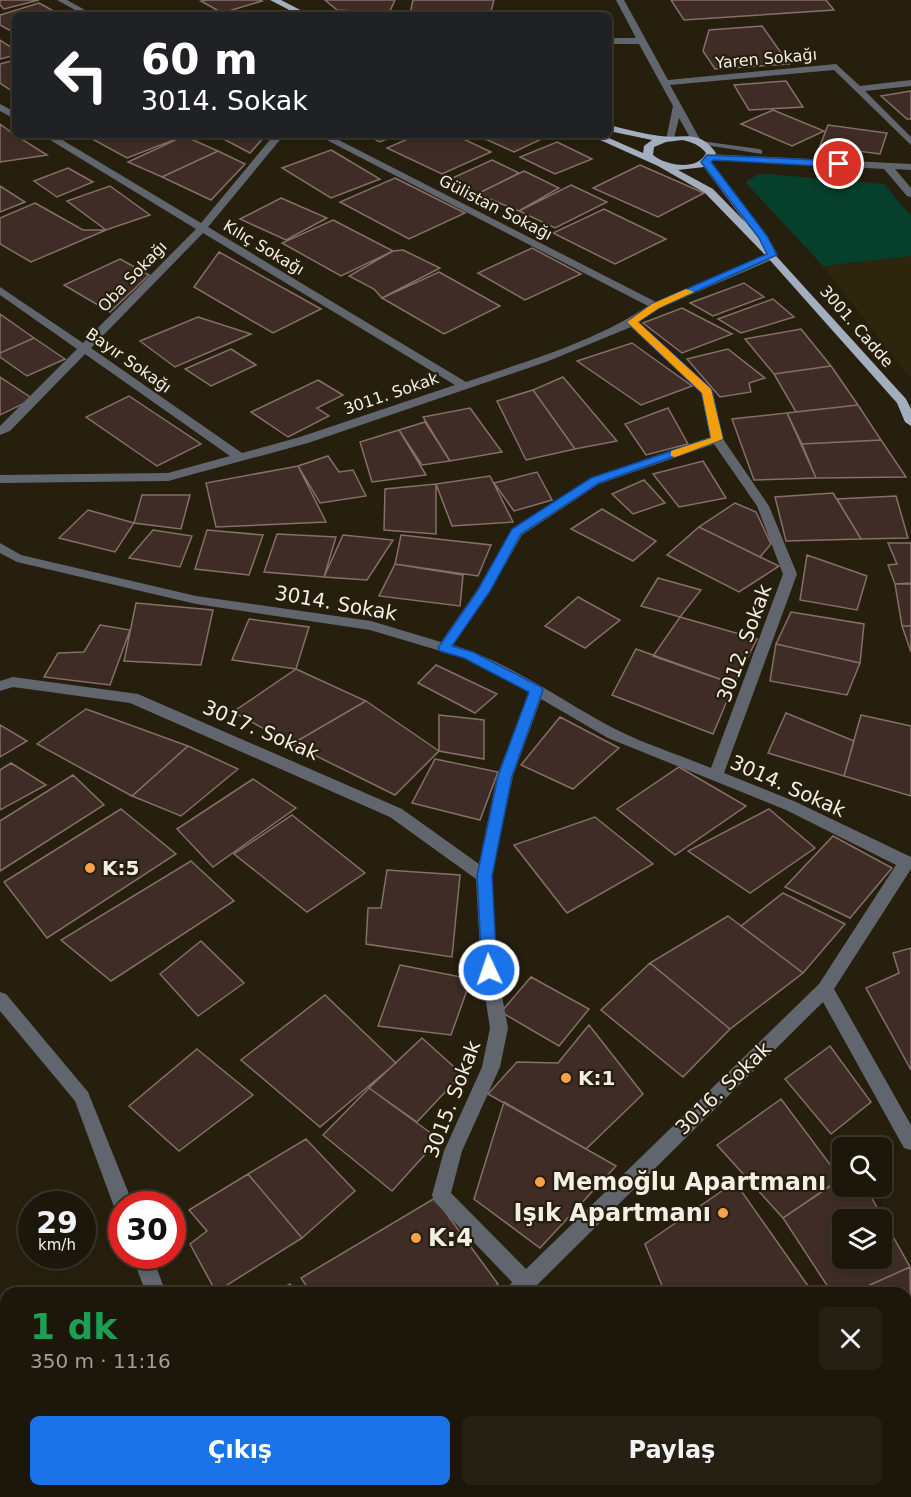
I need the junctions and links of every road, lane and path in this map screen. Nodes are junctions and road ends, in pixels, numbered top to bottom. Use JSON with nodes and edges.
{"nodes":[{"id":1,"x":61,"y":0,"type":"edge"},
{"id":2,"x":274,"y":0,"type":"edge"},
{"id":3,"x":620,"y":0,"type":"edge"},
{"id":4,"x":84,"y":12,"type":"edge"},
{"id":5,"x":300,"y":12,"type":"edge"},
{"id":6,"x":612,"y":41,"type":"edge"},
{"id":7,"x":642,"y":41,"type":"junction"},
{"id":8,"x":664,"y":83,"type":"junction"},
{"id":9,"x":911,"y":83,"type":"edge"},
{"id":10,"x":858,"y":89,"type":"junction"},
{"id":11,"x":677,"y":107,"type":"junction"},
{"id":12,"x":612,"y":129,"type":"edge"},
{"id":13,"x":52,"y":138,"type":"edge"},
{"id":14,"x":277,"y":138,"type":"edge"},
{"id":15,"x":328,"y":138,"type":"edge"},
{"id":16,"x":601,"y":138,"type":"edge"},
{"id":17,"x":665,"y":139,"type":"junction"},
{"id":18,"x":700,"y":142,"type":"junction"},
{"id":19,"x":911,"y":142,"type":"edge"},
{"id":20,"x":708,"y":160,"type":"junction"},
{"id":21,"x":657,"y":162,"type":"junction"},
{"id":22,"x":839,"y":164,"type":"junction"},
{"id":23,"x":888,"y":167,"type":"junction"},
{"id":24,"x":911,"y":167,"type":"edge"},
{"id":25,"x":911,"y":194,"type":"edge"},
{"id":26,"x":202,"y":228,"type":"junction"},
{"id":27,"x":772,"y":255,"type":"junction"},
{"id":28,"x":0,"y":290,"type":"edge"},
{"id":29,"x":656,"y":306,"type":"junction"},
{"id":30,"x":632,"y":322,"type":"junction"},
{"id":31,"x":84,"y":349,"type":"junction"},
{"id":32,"x":465,"y":386,"type":"junction"},
{"id":33,"x":911,"y":422,"type":"edge"},
{"id":34,"x":0,"y":431,"type":"edge"},
{"id":35,"x":717,"y":439,"type":"junction"},
{"id":36,"x":238,"y":457,"type":"junction"},
{"id":37,"x":0,"y":479,"type":"edge"},
{"id":38,"x":0,"y":547,"type":"edge"},
{"id":39,"x":444,"y":648,"type":"junction"},
{"id":40,"x":0,"y":686,"type":"edge"},
{"id":41,"x":537,"y":690,"type":"junction"},
{"id":42,"x":716,"y":775,"type":"junction"},
{"id":43,"x":908,"y":863,"type":"edge"},
{"id":44,"x":484,"y":876,"type":"junction"},
{"id":45,"x":825,"y":989,"type":"junction"},
{"id":46,"x":0,"y":999,"type":"edge"},
{"id":47,"x":911,"y":1142,"type":"edge"},
{"id":48,"x":118,"y":1191,"type":"edge"},
{"id":49,"x":147,"y":1269,"type":"edge"},
{"id":50,"x":154,"y":1287,"type":"edge"},
{"id":51,"x":520,"y":1287,"type":"edge"}],
"edges":[{"from":1,"to":4,"type":"street"},
{"from":2,"to":5,"type":"main road"},
{"from":3,"to":7,"type":"street"},
{"from":6,"to":7,"type":"street"},
{"from":7,"to":8,"type":"street"},
{"from":8,"to":10,"type":"street","name":"Yaren Sokağı"},
{"from":8,"to":11,"type":"street"},
{"from":9,"to":10,"type":"street"},
{"from":10,"to":19,"type":"street","name":"Yaren Sokağı"},
{"from":11,"to":17,"type":"street"},
{"from":11,"to":18,"type":"street"},
{"from":12,"to":17,"type":"main road"},
{"from":13,"to":26,"type":"street","name":"Kılıç Sokağı"},
{"from":14,"to":26,"type":"street","name":"Oba Sokağı"},
{"from":15,"to":29,"type":"street","name":"Gülistan Sokağı"},
{"from":16,"to":21,"type":"main road"},
{"from":17,"to":18,"type":"main road"},
{"from":17,"to":21,"type":"main road"},
{"from":18,"to":20,"type":"main road"},
{"from":18,"to":22,"type":"street"},
{"from":20,"to":21,"type":"main road"},
{"from":20,"to":22,"type":"street"},
{"from":20,"to":27,"type":"main road"},
{"from":21,"to":27,"type":"main road"},
{"from":22,"to":23,"type":"street"},
{"from":23,"to":24,"type":"street"},
{"from":23,"to":25,"type":"street"},
{"from":26,"to":31,"type":"street","name":"Oba Sokağı"},
{"from":26,"to":32,"type":"street","name":"Kılıç Sokağı"},
{"from":27,"to":29,"type":"street","name":"3011. Sokak"},
{"from":27,"to":33,"type":"main road","name":"3001. Cadde"},
{"from":28,"to":31,"type":"street","name":"Bayır Sokağı"},
{"from":29,"to":30,"type":"street","name":"3011. Sokak"},
{"from":30,"to":32,"type":"street","name":"3011. Sokak"},
{"from":30,"to":35,"type":"street","name":"3012. Sokak"},
{"from":31,"to":34,"type":"street","name":"Oba Sokağı"},
{"from":31,"to":36,"type":"street","name":"Bayır Sokağı"},
{"from":32,"to":36,"type":"street","name":"3011. Sokak"},
{"from":35,"to":39,"type":"street"},
{"from":35,"to":42,"type":"street","name":"3012. Sokak"},
{"from":36,"to":37,"type":"street","name":"3011. Sokak"},
{"from":38,"to":39,"type":"street","name":"3014. Sokak"},
{"from":39,"to":41,"type":"street","name":"3014. Sokak"},
{"from":40,"to":44,"type":"street","name":"3017. Sokak"},
{"from":41,"to":42,"type":"street","name":"3014. Sokak"},
{"from":41,"to":44,"type":"street","name":"3015. Sokak"},
{"from":42,"to":43,"type":"street","name":"3014. Sokak"},
{"from":43,"to":45,"type":"street","name":"3016. Sokak"},
{"from":44,"to":51,"type":"street","name":"3015. Sokak"},
{"from":45,"to":47,"type":"street"},
{"from":45,"to":51,"type":"street","name":"3016. Sokak"},
{"from":46,"to":48,"type":"street"},
{"from":49,"to":50,"type":"street"}]}
